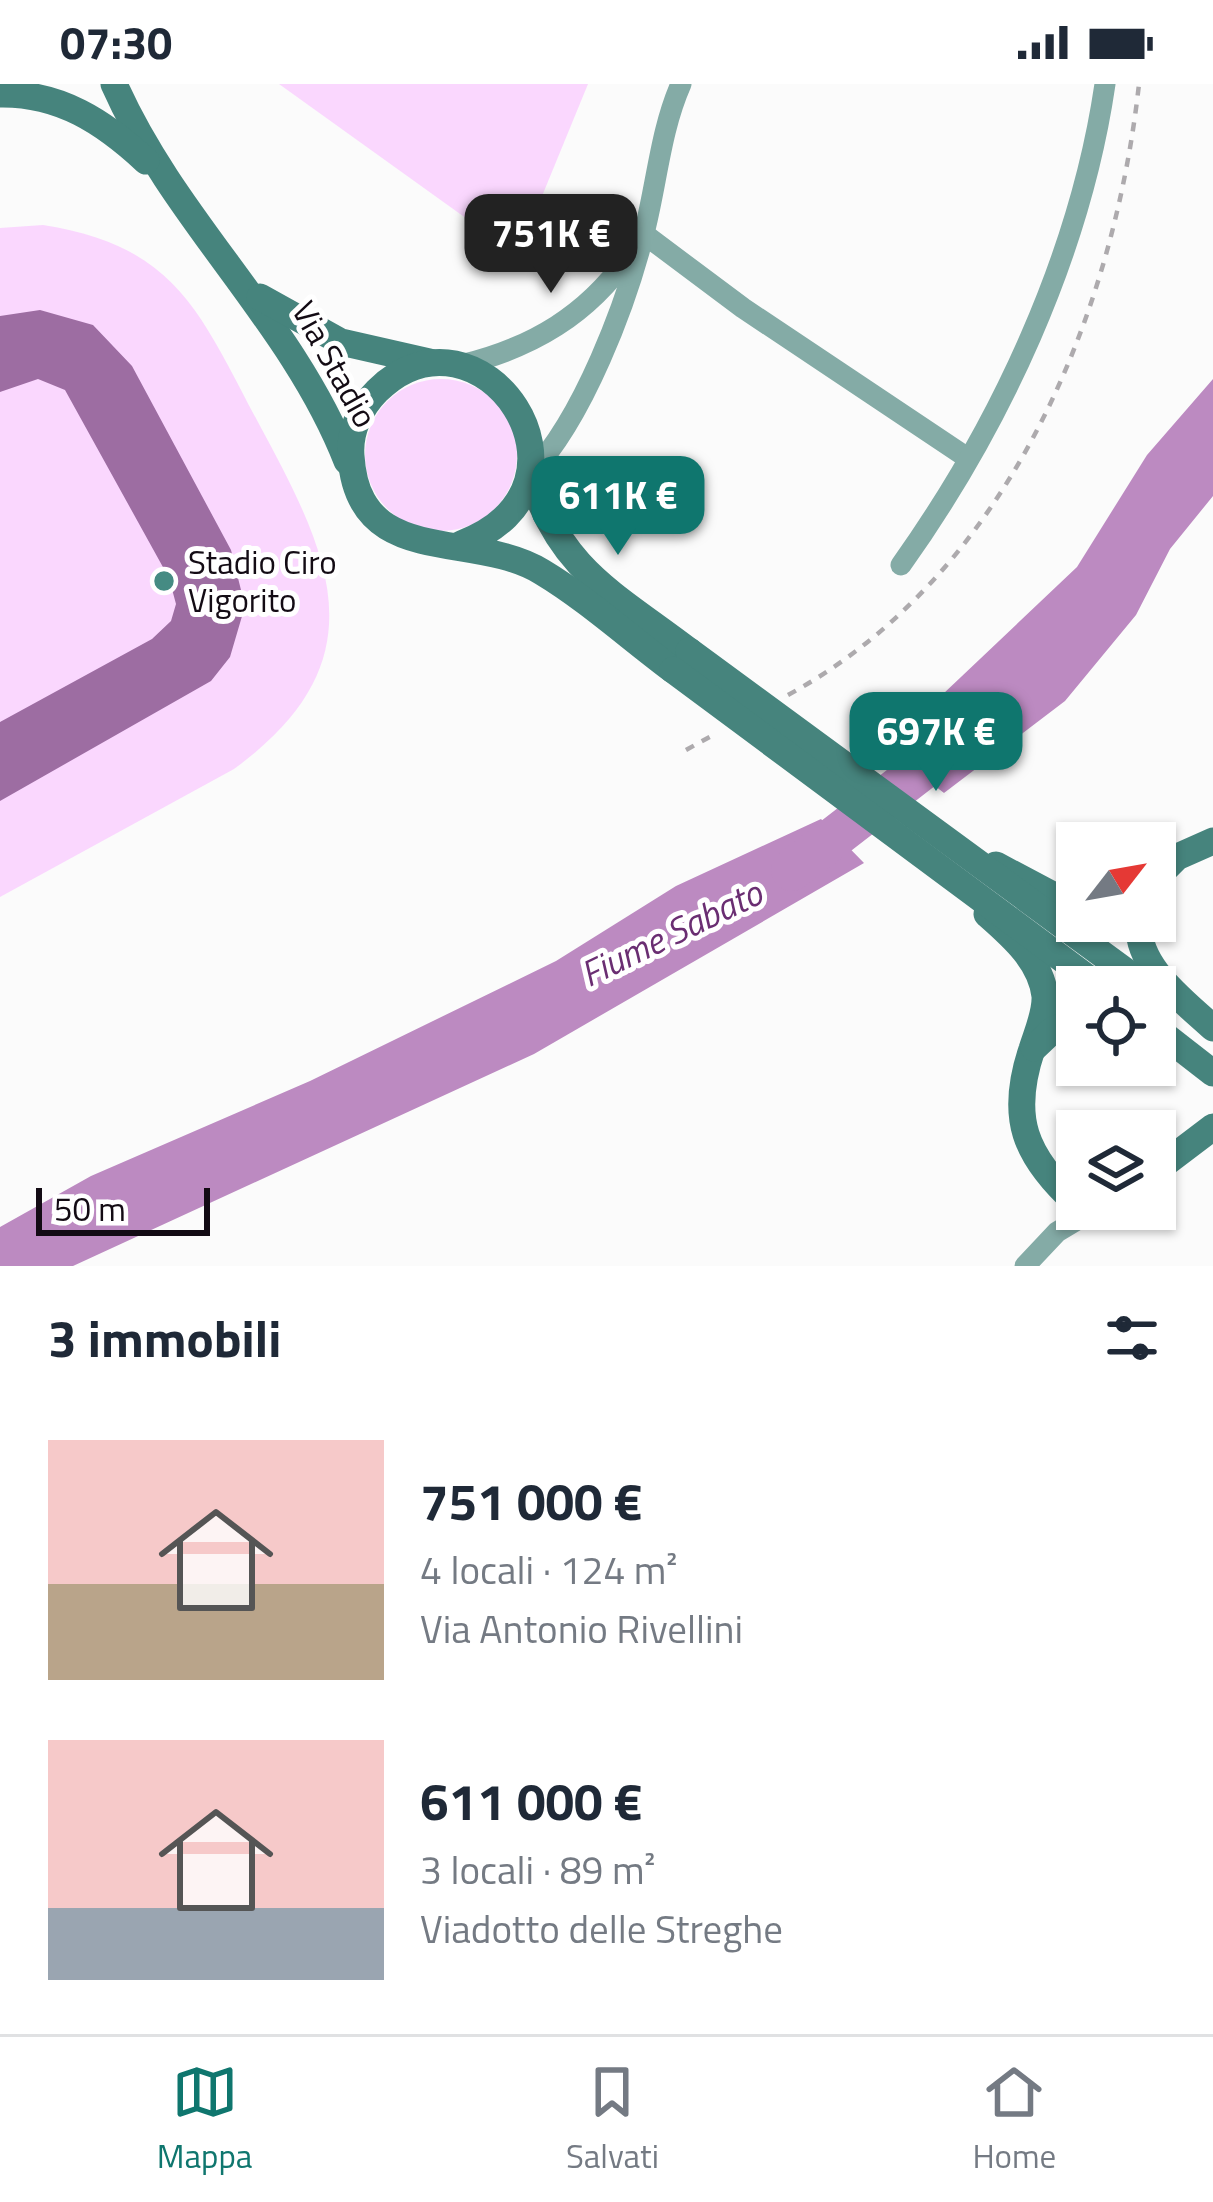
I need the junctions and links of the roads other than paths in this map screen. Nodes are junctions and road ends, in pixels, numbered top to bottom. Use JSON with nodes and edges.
{"nodes":[{"id":1,"x":114,"y":84,"type":"edge"},
{"id":2,"x":681,"y":84,"type":"edge"},
{"id":3,"x":1105,"y":84,"type":"edge"},
{"id":4,"x":0,"y":94,"type":"edge"},
{"id":5,"x":163,"y":176,"type":"junction"},
{"id":6,"x":644,"y":234,"type":"junction"},
{"id":7,"x":251,"y":292,"type":"junction"},
{"id":8,"x":448,"y":364,"type":"junction"},
{"id":9,"x":966,"y":458,"type":"junction"},
{"id":10,"x":352,"y":473,"type":"junction"},
{"id":11,"x":530,"y":474,"type":"junction"},
{"id":12,"x":461,"y":544,"type":"junction"},
{"id":13,"x":901,"y":565,"type":"dead end"},
{"id":14,"x":681,"y":660,"type":"junction"},
{"id":15,"x":948,"y":841,"type":"junction"},
{"id":16,"x":1213,"y":841,"type":"edge"},
{"id":17,"x":916,"y":852,"type":"junction"},
{"id":18,"x":1176,"y":859,"type":"edge"},
{"id":19,"x":1056,"y":897,"type":"edge"},
{"id":20,"x":1140,"y":942,"type":"edge"},
{"id":21,"x":1071,"y":966,"type":"edge"},
{"id":22,"x":1118,"y":966,"type":"edge"},
{"id":23,"x":1176,"y":1007,"type":"edge"},
{"id":24,"x":1056,"y":1022,"type":"edge"},
{"id":25,"x":1056,"y":1025,"type":"edge"},
{"id":26,"x":1213,"y":1032,"type":"edge"},
{"id":27,"x":1176,"y":1044,"type":"edge"},
{"id":28,"x":1176,"y":1061,"type":"edge"},
{"id":29,"x":1213,"y":1072,"type":"edge"},
{"id":30,"x":1213,"y":1086,"type":"edge"},
{"id":31,"x":1213,"y":1126,"type":"edge"},
{"id":32,"x":1176,"y":1155,"type":"edge"},
{"id":33,"x":1056,"y":1180,"type":"edge"},
{"id":34,"x":1059,"y":1230,"type":"edge"},
{"id":35,"x":1025,"y":1266,"type":"edge"}],
"edges":[{"from":1,"to":5,"type":"main road"},
{"from":2,"to":6,"type":"street"},
{"from":3,"to":9,"type":"street"},
{"from":4,"to":5,"type":"main road"},
{"from":5,"to":7,"type":"main road","name":"Via Stadio"},
{"from":6,"to":8,"type":"street"},
{"from":6,"to":9,"type":"street"},
{"from":6,"to":11,"type":"street"},
{"from":7,"to":8,"type":"main road","name":"Via Stadio"},
{"from":7,"to":10,"type":"main road","name":"Via Stadio"},
{"from":8,"to":10,"type":"main road"},
{"from":8,"to":11,"type":"main road"},
{"from":9,"to":13,"type":"street"},
{"from":10,"to":12,"type":"main road"},
{"from":11,"to":12,"type":"main road"},
{"from":11,"to":14,"type":"main road"},
{"from":12,"to":14,"type":"main road"},
{"from":14,"to":15,"type":"main road","bridge":true},
{"from":14,"to":17,"type":"main road","bridge":true},
{"from":15,"to":19,"type":"main road","bridge":true},
{"from":15,"to":22,"type":"main road","bridge":true},
{"from":16,"to":18,"type":"main road"},
{"from":17,"to":21,"type":"main road","bridge":true},
{"from":17,"to":24,"type":"main road","bridge":true},
{"from":20,"to":26,"type":"main road"},
{"from":23,"to":26,"type":"main road"},
{"from":25,"to":33,"type":"main road"},
{"from":27,"to":29,"type":"main road"},
{"from":28,"to":30,"type":"main road"},
{"from":31,"to":32,"type":"main road"},
{"from":34,"to":35,"type":"street"}]}
